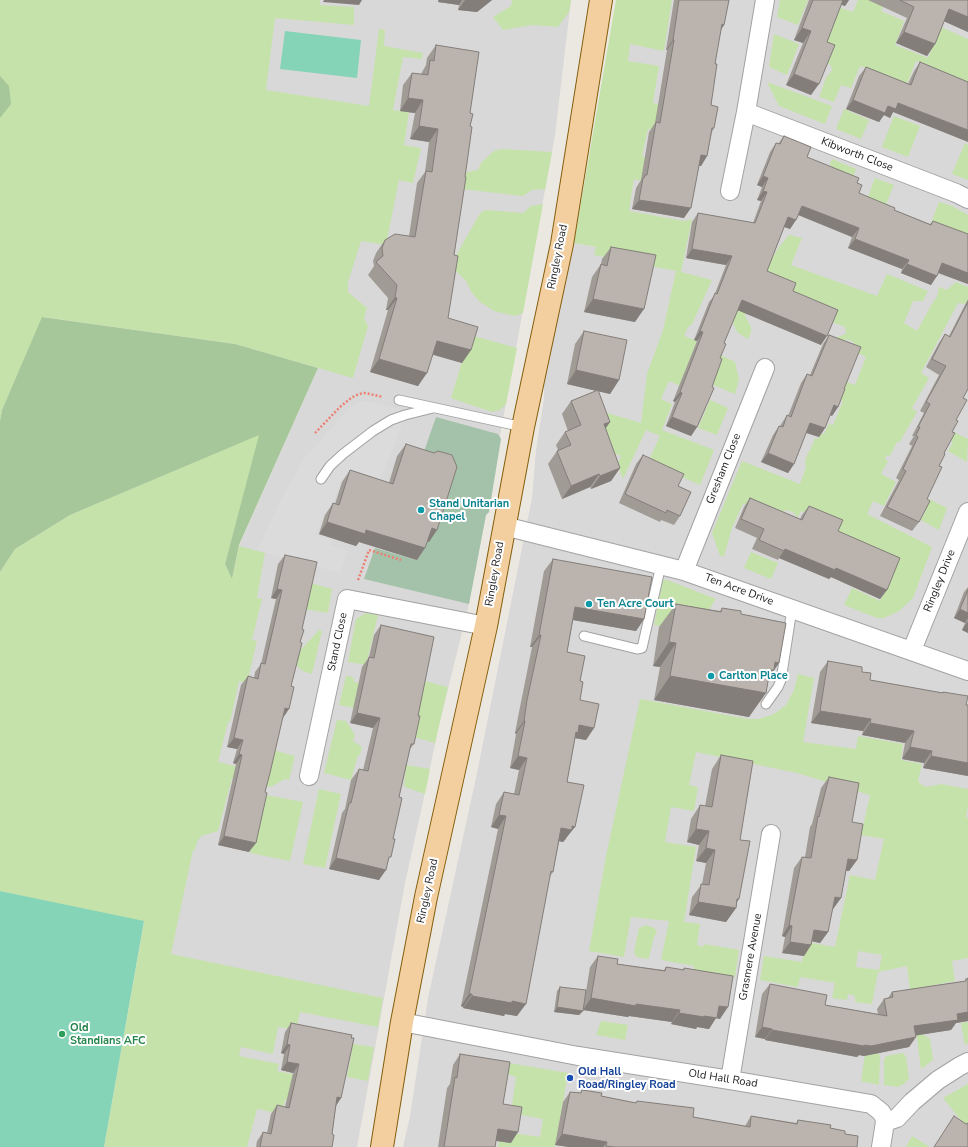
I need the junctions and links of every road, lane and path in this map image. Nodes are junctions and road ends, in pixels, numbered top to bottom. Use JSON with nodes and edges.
{"nodes":[{"id":1,"x":600,"y":0,"type":"edge"},
{"id":2,"x":765,"y":0,"type":"edge"},
{"id":3,"x":746,"y":112,"type":"junction"},
{"id":4,"x":730,"y":191,"type":"dead end"},
{"id":5,"x":968,"y":199,"type":"edge"},
{"id":6,"x":765,"y":368,"type":"dead end"},
{"id":7,"x":399,"y":400,"type":"joint"},
{"id":8,"x":433,"y":408,"type":"junction"},
{"id":9,"x":522,"y":427,"type":"junction"},
{"id":10,"x":315,"y":433,"type":"dead end"},
{"id":11,"x":321,"y":479,"type":"dead end"},
{"id":12,"x":968,"y":512,"type":"edge"},
{"id":13,"x":504,"y":526,"type":"junction"},
{"id":14,"x":401,"y":560,"type":"dead end"},
{"id":15,"x":661,"y":565,"type":"junction"},
{"id":16,"x":684,"y":570,"type":"junction"},
{"id":17,"x":360,"y":575,"type":"dead end"},
{"id":18,"x":792,"y":610,"type":"junction"},
{"id":19,"x":486,"y":626,"type":"junction"},
{"id":20,"x":584,"y":636,"type":"dead end"},
{"id":21,"x":912,"y":650,"type":"junction"},
{"id":22,"x":968,"y":671,"type":"edge"},
{"id":23,"x":766,"y":704,"type":"edge"},
{"id":24,"x":309,"y":776,"type":"dead end"},
{"id":25,"x":771,"y":834,"type":"dead end"},
{"id":26,"x":402,"y":1022,"type":"junction"},
{"id":27,"x":968,"y":1062,"type":"edge"},
{"id":28,"x":730,"y":1080,"type":"junction"},
{"id":29,"x":885,"y":1122,"type":"junction"},
{"id":30,"x":382,"y":1147,"type":"edge"},
{"id":31,"x":881,"y":1147,"type":"edge"}],
"edges":[{"from":1,"to":9,"type":"main road","name":"Ringley Road"},
{"from":2,"to":3,"type":"street"},
{"from":3,"to":4,"type":"street"},
{"from":3,"to":5,"type":"street","name":"Kibworth Close"},
{"from":6,"to":16,"type":"street","name":"Gresham Close"},
{"from":7,"to":8,"type":"lane"},
{"from":7,"to":10,"type":"path"},
{"from":8,"to":9,"type":"lane"},
{"from":8,"to":11,"type":"lane"},
{"from":9,"to":13,"type":"main road","name":"Ringley Road"},
{"from":12,"to":21,"type":"street","name":"Ringley Drive"},
{"from":13,"to":15,"type":"street","name":"Ten Acre Drive"},
{"from":13,"to":19,"type":"main road","name":"Ringley Road"},
{"from":14,"to":17,"type":"path"},
{"from":15,"to":16,"type":"street","name":"Ten Acre Drive"},
{"from":15,"to":20,"type":"lane"},
{"from":16,"to":18,"type":"street","name":"Ten Acre Drive"},
{"from":18,"to":21,"type":"street","name":"Ten Acre Drive"},
{"from":18,"to":23,"type":"lane"},
{"from":19,"to":24,"type":"street","name":"Stand Close"},
{"from":19,"to":26,"type":"main road","name":"Ringley Road"},
{"from":21,"to":22,"type":"street","name":"Ten Acre Drive"},
{"from":25,"to":28,"type":"street","name":"Grasmere Avenue"},
{"from":26,"to":28,"type":"street","name":"Old Hall Road"},
{"from":26,"to":30,"type":"main road","name":"Ringley Road"},
{"from":27,"to":29,"type":"street"},
{"from":28,"to":29,"type":"street","name":"Old Hall Road"},
{"from":29,"to":31,"type":"street"}]}
